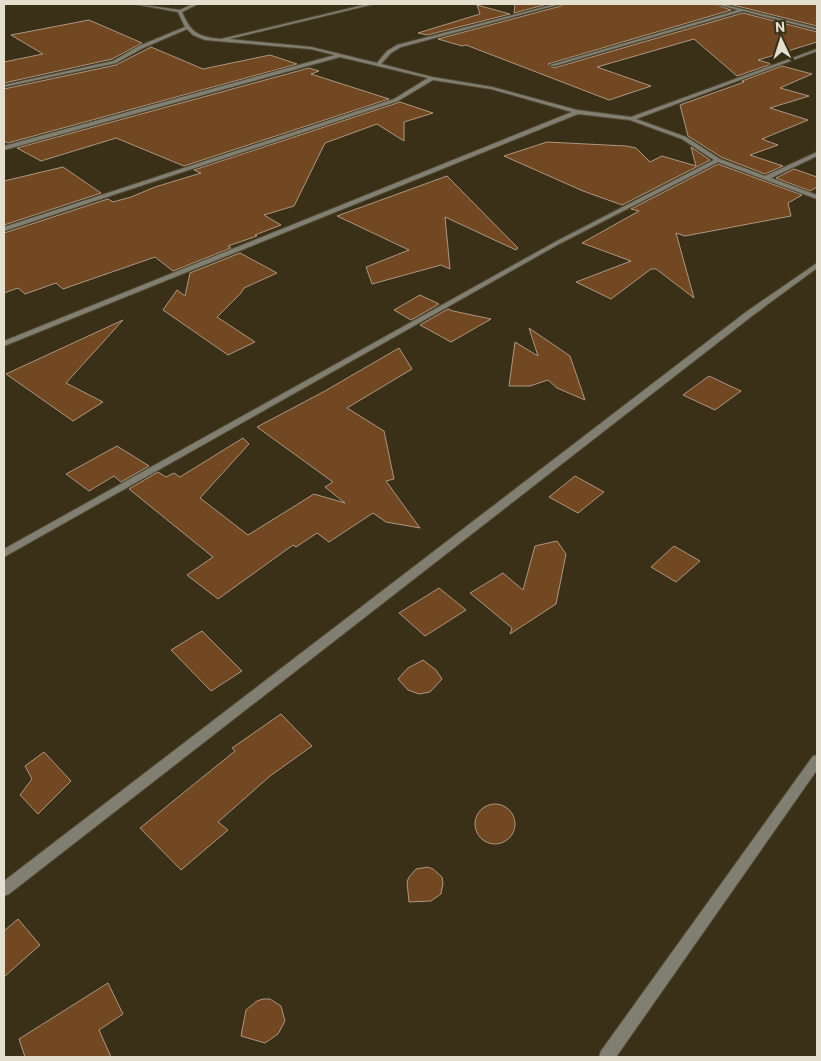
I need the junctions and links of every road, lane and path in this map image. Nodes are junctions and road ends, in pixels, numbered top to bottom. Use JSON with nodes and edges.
{"nodes":[{"id":1,"x":138,"y":4,"type":"edge"},
{"id":2,"x":196,"y":4,"type":"edge"},
{"id":3,"x":372,"y":4,"type":"edge"},
{"id":4,"x":559,"y":4,"type":"edge"},
{"id":5,"x":718,"y":4,"type":"edge"},
{"id":6,"x":742,"y":10,"type":"junction"},
{"id":7,"x":180,"y":11,"type":"junction"},
{"id":8,"x":186,"y":28,"type":"junction"},
{"id":9,"x":817,"y":29,"type":"edge"},
{"id":10,"x":221,"y":40,"type":"junction"},
{"id":11,"x":817,"y":50,"type":"edge"},
{"id":12,"x":338,"y":56,"type":"junction"},
{"id":13,"x":378,"y":64,"type":"junction"},
{"id":14,"x":552,"y":65,"type":"dead end"},
{"id":15,"x":432,"y":78,"type":"junction"},
{"id":16,"x":4,"y":86,"type":"edge"},
{"id":17,"x":577,"y":112,"type":"junction"},
{"id":18,"x":630,"y":119,"type":"junction"},
{"id":19,"x":4,"y":148,"type":"edge"},
{"id":20,"x":817,"y":154,"type":"edge"},
{"id":21,"x":718,"y":160,"type":"junction"},
{"id":22,"x":767,"y":177,"type":"junction"},
{"id":23,"x":817,"y":197,"type":"edge"},
{"id":24,"x":4,"y":229,"type":"edge"},
{"id":25,"x":817,"y":265,"type":"edge"},
{"id":26,"x":4,"y":344,"type":"edge"},
{"id":27,"x":4,"y":553,"type":"edge"},
{"id":28,"x":817,"y":760,"type":"edge"},
{"id":29,"x":4,"y":889,"type":"edge"},
{"id":30,"x":607,"y":1057,"type":"edge"}],
"edges":[{"from":1,"to":7,"type":"street"},
{"from":2,"to":7,"type":"street"},
{"from":3,"to":10,"type":"street"},
{"from":4,"to":13,"type":"street"},
{"from":5,"to":6,"type":"street"},
{"from":6,"to":9,"type":"street"},
{"from":6,"to":14,"type":"street"},
{"from":7,"to":8,"type":"street"},
{"from":8,"to":10,"type":"street"},
{"from":8,"to":16,"type":"street"},
{"from":10,"to":12,"type":"street"},
{"from":11,"to":18,"type":"street"},
{"from":12,"to":13,"type":"street"},
{"from":12,"to":19,"type":"street"},
{"from":13,"to":15,"type":"street"},
{"from":15,"to":17,"type":"street"},
{"from":15,"to":24,"type":"street"},
{"from":17,"to":18,"type":"street"},
{"from":17,"to":26,"type":"street"},
{"from":18,"to":21,"type":"street"},
{"from":20,"to":22,"type":"street"},
{"from":21,"to":22,"type":"street"},
{"from":21,"to":27,"type":"street"},
{"from":22,"to":23,"type":"street"},
{"from":25,"to":29,"type":"street"},
{"from":28,"to":30,"type":"street"}]}
